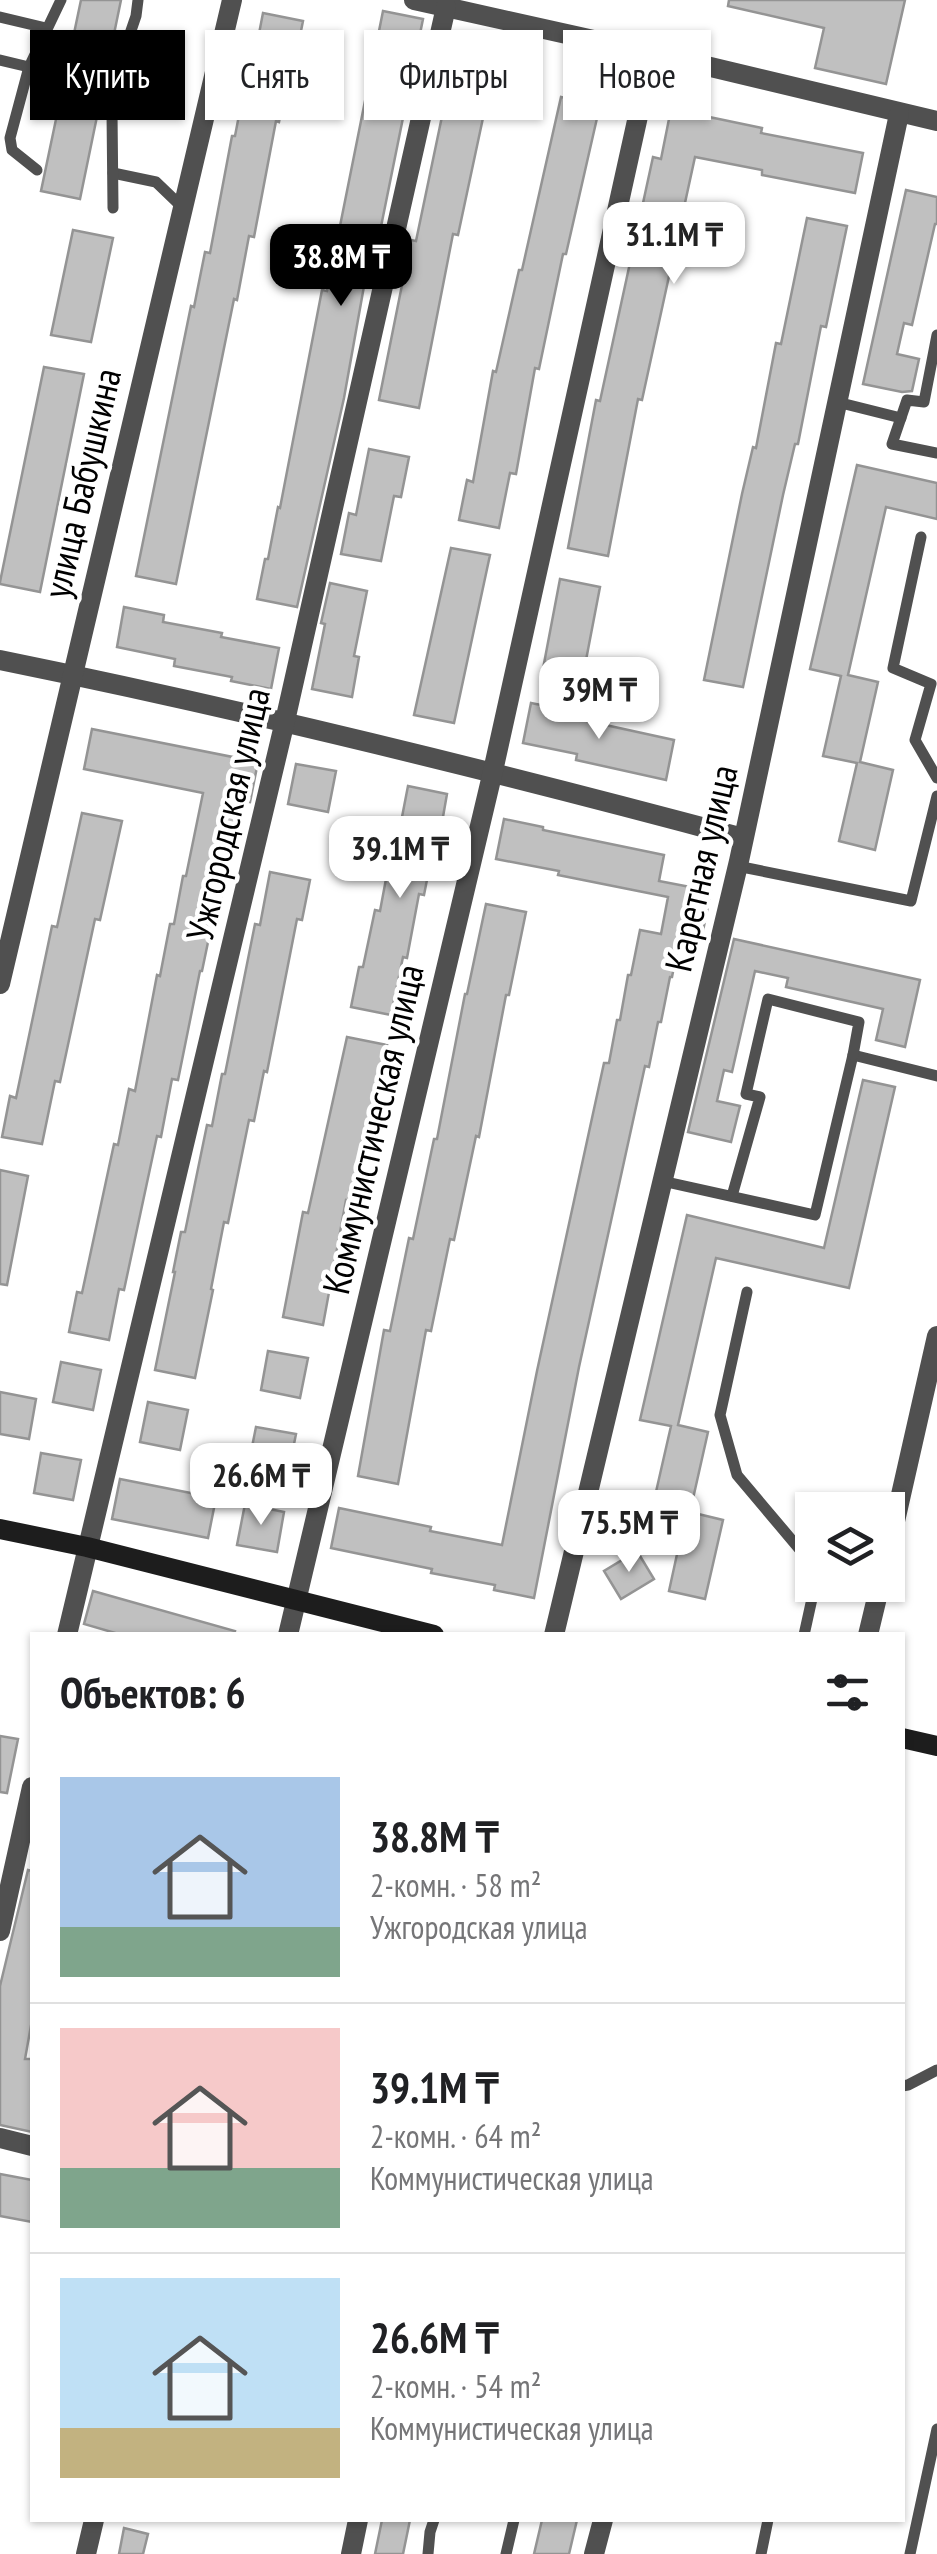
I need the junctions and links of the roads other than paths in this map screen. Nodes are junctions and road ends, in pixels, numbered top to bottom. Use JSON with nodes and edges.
{"nodes":[{"id":1,"x":61,"y":0,"type":"edge"},
{"id":2,"x":138,"y":0,"type":"edge"},
{"id":3,"x":232,"y":0,"type":"edge"},
{"id":4,"x":414,"y":0,"type":"edge"},
{"id":5,"x":446,"y":7,"type":"junction"},
{"id":6,"x":0,"y":17,"type":"edge"},
{"id":7,"x":46,"y":28,"type":"junction"},
{"id":8,"x":563,"y":33,"type":"edge"},
{"id":9,"x":0,"y":60,"type":"edge"},
{"id":10,"x":28,"y":67,"type":"junction"},
{"id":11,"x":711,"y":68,"type":"edge"},
{"id":12,"x":898,"y":114,"type":"junction"},
{"id":13,"x":637,"y":120,"type":"edge"},
{"id":14,"x":937,"y":121,"type":"edge"},
{"id":15,"x":37,"y":170,"type":"dead end"},
{"id":16,"x":112,"y":173,"type":"junction"},
{"id":17,"x":182,"y":207,"type":"junction"},
{"id":18,"x":113,"y":208,"type":"dead end"},
{"id":19,"x":937,"y":335,"type":"edge"},
{"id":20,"x":837,"y":402,"type":"junction"},
{"id":21,"x":901,"y":418,"type":"junction"},
{"id":22,"x":937,"y":453,"type":"edge"},
{"id":23,"x":921,"y":537,"type":"dead end"},
{"id":24,"x":0,"y":660,"type":"edge"},
{"id":25,"x":71,"y":674,"type":"junction"},
{"id":26,"x":285,"y":721,"type":"junction"},
{"id":27,"x":493,"y":771,"type":"junction"},
{"id":28,"x":937,"y":778,"type":"edge"},
{"id":29,"x":937,"y":796,"type":"edge"},
{"id":30,"x":743,"y":838,"type":"junction"},
{"id":31,"x":737,"y":866,"type":"junction"},
{"id":32,"x":0,"y":984,"type":"edge"},
{"id":33,"x":853,"y":1055,"type":"junction"},
{"id":34,"x":937,"y":1076,"type":"edge"},
{"id":35,"x":662,"y":1181,"type":"junction"},
{"id":36,"x":732,"y":1196,"type":"junction"},
{"id":37,"x":747,"y":1292,"type":"dead end"},
{"id":38,"x":937,"y":1336,"type":"edge"},
{"id":39,"x":902,"y":1492,"type":"edge"},
{"id":40,"x":0,"y":1529,"type":"edge"},
{"id":41,"x":795,"y":1544,"type":"edge"},
{"id":42,"x":86,"y":1547,"type":"junction"},
{"id":43,"x":296,"y":1601,"type":"junction"},
{"id":44,"x":811,"y":1602,"type":"edge"},
{"id":45,"x":876,"y":1602,"type":"edge"},
{"id":46,"x":68,"y":1632,"type":"edge"},
{"id":47,"x":289,"y":1632,"type":"edge"},
{"id":48,"x":422,"y":1632,"type":"edge"},
{"id":49,"x":555,"y":1632,"type":"edge"},
{"id":50,"x":805,"y":1632,"type":"edge"},
{"id":51,"x":869,"y":1632,"type":"edge"},
{"id":52,"x":905,"y":1739,"type":"edge"},
{"id":53,"x":937,"y":1746,"type":"edge"},
{"id":54,"x":30,"y":1796,"type":"edge"},
{"id":55,"x":0,"y":1931,"type":"edge"},
{"id":56,"x":937,"y":2070,"type":"edge"},
{"id":57,"x":905,"y":2086,"type":"edge"},
{"id":58,"x":0,"y":2138,"type":"edge"},
{"id":59,"x":30,"y":2146,"type":"edge"},
{"id":60,"x":937,"y":2428,"type":"edge"},
{"id":61,"x":94,"y":2522,"type":"edge"},
{"id":62,"x":358,"y":2522,"type":"edge"},
{"id":63,"x":433,"y":2522,"type":"edge"},
{"id":64,"x":514,"y":2522,"type":"edge"},
{"id":65,"x":602,"y":2522,"type":"edge"},
{"id":66,"x":768,"y":2522,"type":"edge"},
{"id":67,"x":86,"y":2554,"type":"edge"},
{"id":68,"x":351,"y":2554,"type":"edge"},
{"id":69,"x":428,"y":2554,"type":"edge"},
{"id":70,"x":506,"y":2554,"type":"edge"},
{"id":71,"x":594,"y":2554,"type":"edge"},
{"id":72,"x":762,"y":2554,"type":"edge"},
{"id":73,"x":910,"y":2554,"type":"edge"}],
"edges":[{"from":1,"to":7,"type":"lane"},
{"from":2,"to":16,"type":"lane"},
{"from":3,"to":17,"type":"street","name":"улица Бабушкина"},
{"from":4,"to":5,"type":"street"},
{"from":5,"to":8,"type":"street"},
{"from":5,"to":26,"type":"street","name":"Ужгородская улица"},
{"from":6,"to":7,"type":"lane"},
{"from":7,"to":10,"type":"lane"},
{"from":9,"to":10,"type":"lane"},
{"from":10,"to":15,"type":"lane"},
{"from":11,"to":12,"type":"street"},
{"from":12,"to":14,"type":"street"},
{"from":12,"to":20,"type":"street","name":"Каретная улица"},
{"from":13,"to":27,"type":"street","name":"Коммунистическая улица"},
{"from":16,"to":17,"type":"lane"},
{"from":16,"to":18,"type":"lane"},
{"from":17,"to":25,"type":"street","name":"улица Бабушкина"},
{"from":19,"to":21,"type":"lane"},
{"from":20,"to":21,"type":"lane"},
{"from":20,"to":30,"type":"street","name":"Каретная улица"},
{"from":21,"to":22,"type":"lane"},
{"from":23,"to":28,"type":"lane"},
{"from":24,"to":25,"type":"street"},
{"from":25,"to":26,"type":"street"},
{"from":25,"to":32,"type":"street","name":"улица Бабушкина"},
{"from":26,"to":27,"type":"street"},
{"from":26,"to":42,"type":"street","name":"Ужгородская улица"},
{"from":27,"to":30,"type":"street"},
{"from":27,"to":43,"type":"street","name":"Коммунистическая улица"},
{"from":29,"to":31,"type":"lane"},
{"from":30,"to":31,"type":"street","name":"Каретная улица"},
{"from":31,"to":35,"type":"street","name":"Каретная улица"},
{"from":33,"to":34,"type":"lane"},
{"from":33,"to":36,"type":"lane"},
{"from":33,"to":36,"type":"lane"},
{"from":35,"to":36,"type":"lane"},
{"from":35,"to":49,"type":"street","name":"Каретная улица"},
{"from":37,"to":41,"type":"lane"},
{"from":38,"to":39,"type":"street"},
{"from":40,"to":42,"type":"main road"},
{"from":42,"to":43,"type":"main road"},
{"from":42,"to":46,"type":"street","name":"Ужгородская улица"},
{"from":43,"to":47,"type":"street","name":"Коммунистическая улица"},
{"from":43,"to":48,"type":"main road"},
{"from":44,"to":50,"type":"lane"},
{"from":45,"to":51,"type":"street"},
{"from":52,"to":53,"type":"main road"},
{"from":54,"to":55,"type":"street"},
{"from":56,"to":57,"type":"lane"},
{"from":58,"to":59,"type":"street"},
{"from":60,"to":73,"type":"lane"},
{"from":61,"to":67,"type":"street"},
{"from":62,"to":68,"type":"street"},
{"from":63,"to":69,"type":"lane"},
{"from":64,"to":70,"type":"lane"},
{"from":65,"to":71,"type":"street"},
{"from":66,"to":72,"type":"lane"}]}
